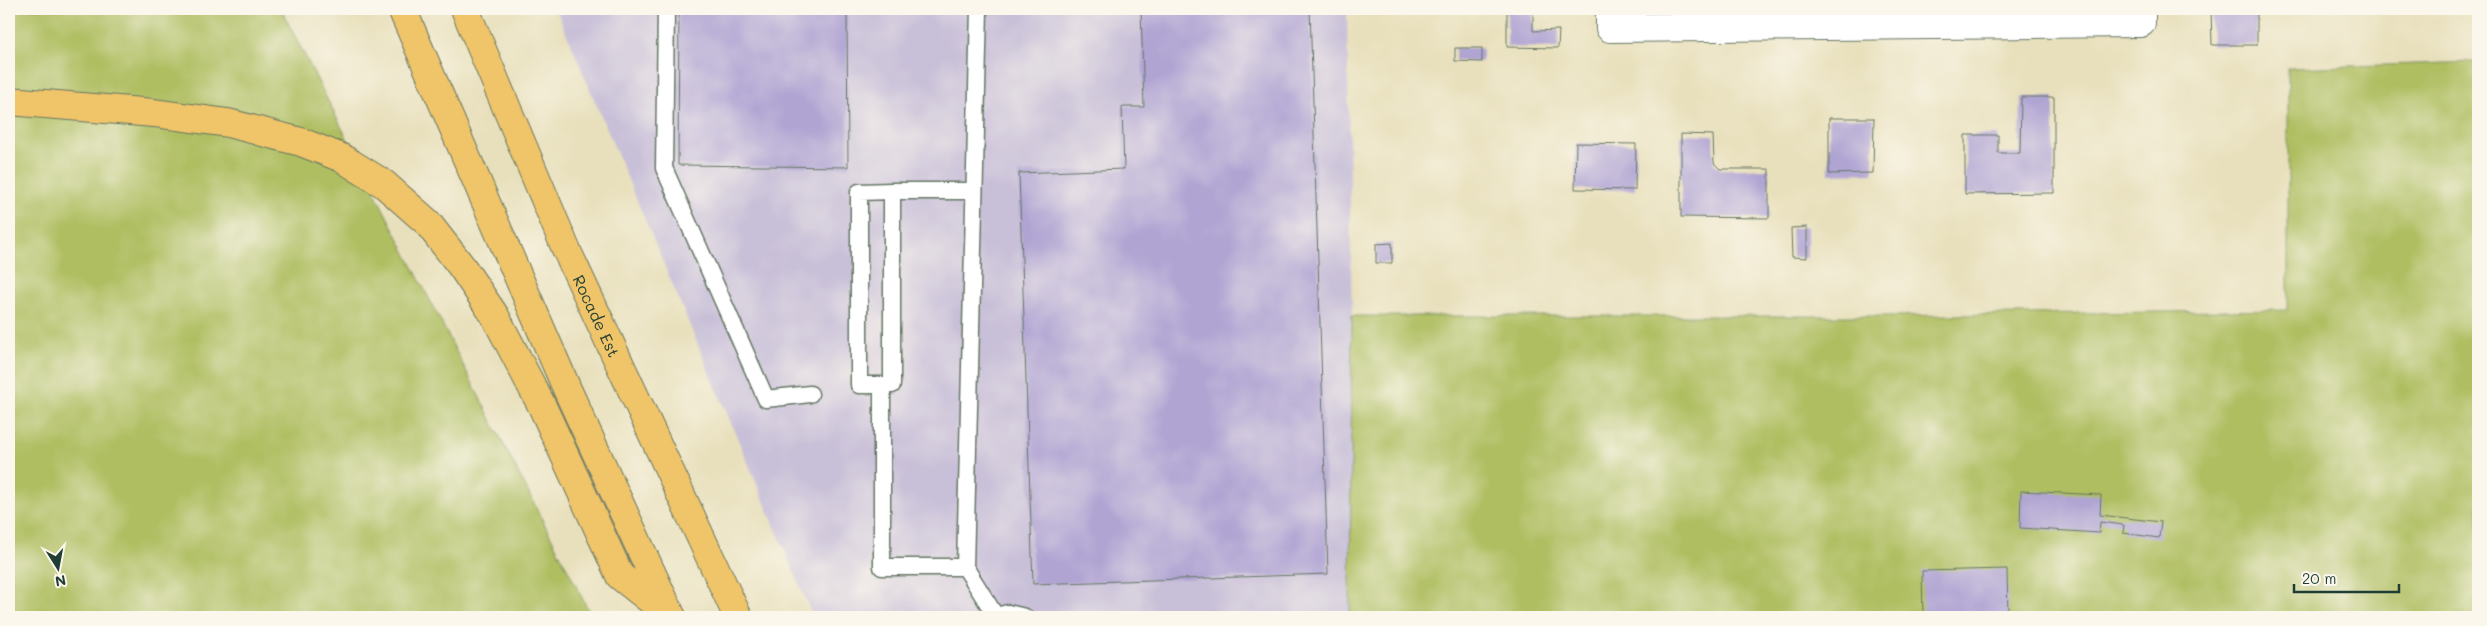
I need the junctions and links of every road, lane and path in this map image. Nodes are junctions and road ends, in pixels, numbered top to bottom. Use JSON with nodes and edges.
{"nodes":[{"id":1,"x":402,"y":9,"type":"edge"},
{"id":2,"x":465,"y":9,"type":"edge"},
{"id":3,"x":666,"y":9,"type":"edge"},
{"id":4,"x":979,"y":9,"type":"edge"},
{"id":5,"x":2141,"y":16,"type":"edge"},
{"id":6,"x":1610,"y":18,"type":"edge"},
{"id":7,"x":9,"y":101,"type":"edge"},
{"id":8,"x":892,"y":191,"type":"junction"},
{"id":9,"x":974,"y":191,"type":"junction"},
{"id":10,"x":882,"y":385,"type":"junction"},
{"id":11,"x":810,"y":394,"type":"dead end"},
{"id":12,"x":965,"y":567,"type":"junction"},
{"id":13,"x":993,"y":616,"type":"edge"},
{"id":14,"x":672,"y":617,"type":"edge"},
{"id":15,"x":738,"y":617,"type":"edge"},
{"id":16,"x":1025,"y":617,"type":"edge"}],
"edges":[{"from":1,"to":14,"type":"highway"},
{"from":2,"to":15,"type":"highway","name":"Rocade Est"},
{"from":3,"to":11,"type":"lane"},
{"from":4,"to":9,"type":"lane"},
{"from":5,"to":6,"type":"street"},
{"from":7,"to":14,"type":"highway"},
{"from":8,"to":9,"type":"lane"},
{"from":8,"to":10,"type":"lane"},
{"from":8,"to":10,"type":"lane"},
{"from":9,"to":12,"type":"lane"},
{"from":10,"to":12,"type":"lane"},
{"from":12,"to":13,"type":"lane"},
{"from":13,"to":16,"type":"lane"}]}
